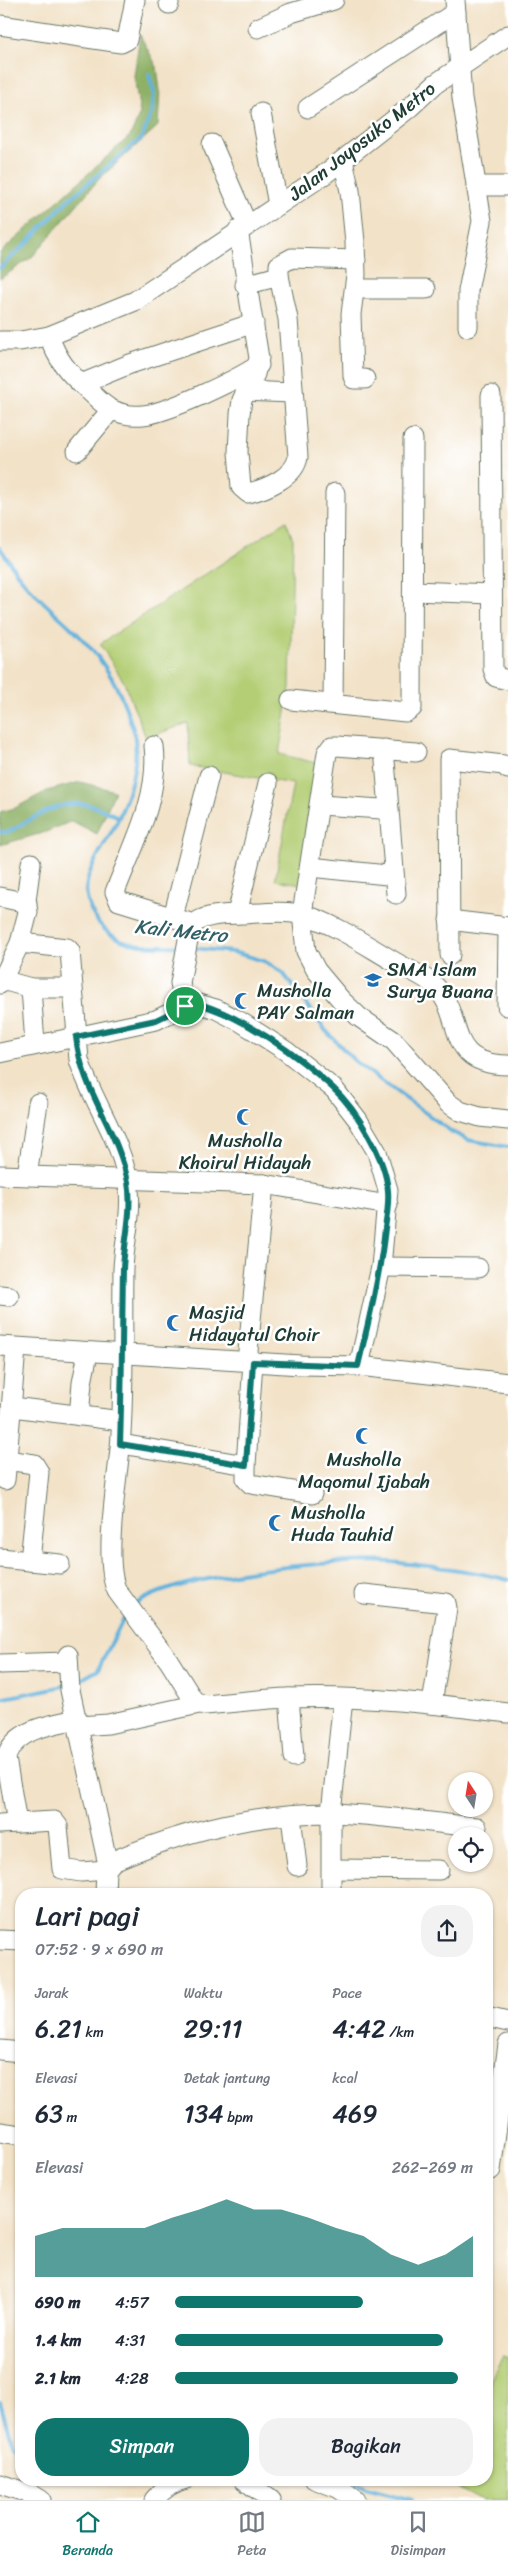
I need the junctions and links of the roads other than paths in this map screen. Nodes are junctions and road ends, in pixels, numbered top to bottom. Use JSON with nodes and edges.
{"nodes":[{"id":1,"x":135,"y":0,"type":"edge"},
{"id":2,"x":334,"y":0,"type":"edge"},
{"id":3,"x":456,"y":6,"type":"edge"},
{"id":4,"x":0,"y":25,"type":"edge"},
{"id":5,"x":258,"y":28,"type":"dead end"},
{"id":6,"x":508,"y":35,"type":"edge"},
{"id":7,"x":460,"y":67,"type":"junction"},
{"id":8,"x":308,"y":108,"type":"dead end"},
{"id":9,"x":261,"y":113,"type":"dead end"},
{"id":10,"x":212,"y":144,"type":"dead end"},
{"id":11,"x":343,"y":161,"type":"junction"},
{"id":12,"x":476,"y":186,"type":"junction"},
{"id":13,"x":508,"y":186,"type":"edge"},
{"id":14,"x":278,"y":205,"type":"junction"},
{"id":15,"x":243,"y":227,"type":"junction"},
{"id":16,"x":356,"y":260,"type":"junction"},
{"id":17,"x":280,"y":276,"type":"junction"},
{"id":18,"x":246,"y":285,"type":"junction"},
{"id":19,"x":355,"y":289,"type":"junction"},
{"id":20,"x":426,"y":289,"type":"dead end"},
{"id":21,"x":254,"y":323,"type":"junction"},
{"id":22,"x":468,"y":327,"type":"dead end"},
{"id":23,"x":49,"y":336,"type":"junction"},
{"id":24,"x":0,"y":341,"type":"edge"},
{"id":25,"x":259,"y":365,"type":"junction"},
{"id":26,"x":365,"y":379,"type":"dead end"},
{"id":27,"x":81,"y":384,"type":"junction"},
{"id":28,"x":246,"y":391,"type":"junction"},
{"id":29,"x":292,"y":393,"type":"junction"},
{"id":30,"x":490,"y":395,"type":"dead end"},
{"id":31,"x":111,"y":410,"type":"junction"},
{"id":32,"x":413,"y":439,"type":"dead end"},
{"id":33,"x":77,"y":451,"type":"dead end"},
{"id":34,"x":335,"y":493,"type":"dead end"},
{"id":35,"x":413,"y":591,"type":"junction"},
{"id":36,"x":492,"y":594,"type":"junction"},
{"id":37,"x":508,"y":680,"type":"edge"},
{"id":38,"x":291,"y":700,"type":"dead end"},
{"id":39,"x":333,"y":704,"type":"junction"},
{"id":40,"x":154,"y":746,"type":"dead end"},
{"id":41,"x":384,"y":750,"type":"junction"},
{"id":42,"x":416,"y":752,"type":"dead end"},
{"id":43,"x":508,"y":769,"type":"edge"},
{"id":44,"x":209,"y":776,"type":"dead end"},
{"id":45,"x":268,"y":783,"type":"dead end"},
{"id":46,"x":320,"y":805,"type":"junction"},
{"id":47,"x":381,"y":809,"type":"dead end"},
{"id":48,"x":31,"y":863,"type":"dead end"},
{"id":49,"x":310,"y":867,"type":"junction"},
{"id":50,"x":387,"y":875,"type":"dead end"},
{"id":51,"x":396,"y":894,"type":"dead end"},
{"id":52,"x":0,"y":898,"type":"edge"},
{"id":53,"x":27,"y":903,"type":"junction"},
{"id":54,"x":174,"y":912,"type":"junction"},
{"id":55,"x":237,"y":914,"type":"junction"},
{"id":56,"x":302,"y":914,"type":"junction"},
{"id":57,"x":449,"y":920,"type":"junction"},
{"id":58,"x":197,"y":924,"type":"junction"},
{"id":59,"x":508,"y":929,"type":"edge"},
{"id":60,"x":13,"y":947,"type":"edge"},
{"id":61,"x":450,"y":955,"type":"dead end"},
{"id":62,"x":1,"y":982,"type":"edge"},
{"id":63,"x":31,"y":988,"type":"junction"},
{"id":64,"x":72,"y":988,"type":"junction"},
{"id":65,"x":185,"y":1006,"type":"junction"},
{"id":66,"x":507,"y":1006,"type":"dead end"},
{"id":67,"x":76,"y":1037,"type":"junction"},
{"id":68,"x":35,"y":1044,"type":"junction"},
{"id":69,"x":0,"y":1053,"type":"edge"},
{"id":70,"x":508,"y":1065,"type":"edge"},
{"id":71,"x":38,"y":1103,"type":"dead end"},
{"id":72,"x":508,"y":1120,"type":"edge"},
{"id":73,"x":0,"y":1175,"type":"edge"},
{"id":74,"x":27,"y":1175,"type":"junction"},
{"id":75,"x":128,"y":1181,"type":"junction"},
{"id":76,"x":264,"y":1184,"type":"junction"},
{"id":77,"x":388,"y":1205,"type":"junction"},
{"id":78,"x":380,"y":1267,"type":"junction"},
{"id":79,"x":478,"y":1268,"type":"dead end"},
{"id":80,"x":8,"y":1347,"type":"edge"},
{"id":81,"x":88,"y":1353,"type":"junction"},
{"id":82,"x":123,"y":1355,"type":"junction"},
{"id":83,"x":250,"y":1362,"type":"junction"},
{"id":84,"x":358,"y":1366,"type":"junction"},
{"id":85,"x":508,"y":1383,"type":"edge"},
{"id":86,"x":13,"y":1408,"type":"junction"},
{"id":87,"x":79,"y":1416,"type":"junction"},
{"id":88,"x":121,"y":1421,"type":"junction"},
{"id":89,"x":120,"y":1444,"type":"junction"},
{"id":90,"x":7,"y":1460,"type":"junction"},
{"id":91,"x":246,"y":1465,"type":"junction"},
{"id":92,"x":5,"y":1480,"type":"dead end"},
{"id":93,"x":312,"y":1494,"type":"dead end"},
{"id":94,"x":0,"y":1558,"type":"edge"},
{"id":95,"x":30,"y":1561,"type":"junction"},
{"id":96,"x":60,"y":1564,"type":"dead end"},
{"id":97,"x":364,"y":1594,"type":"dead end"},
{"id":98,"x":0,"y":1664,"type":"edge"},
{"id":99,"x":289,"y":1698,"type":"junction"},
{"id":100,"x":343,"y":1699,"type":"junction"},
{"id":101,"x":199,"y":1704,"type":"junction"},
{"id":102,"x":432,"y":1704,"type":"junction"},
{"id":103,"x":508,"y":1713,"type":"edge"},
{"id":104,"x":78,"y":1722,"type":"junction"},
{"id":105,"x":294,"y":1757,"type":"dead end"},
{"id":106,"x":331,"y":1813,"type":"junction"},
{"id":107,"x":291,"y":1816,"type":"junction"},
{"id":108,"x":8,"y":1823,"type":"edge"},
{"id":109,"x":477,"y":1826,"type":"dead end"},
{"id":110,"x":297,"y":1866,"type":"dead end"},
{"id":111,"x":107,"y":1868,"type":"junction"},
{"id":112,"x":332,"y":1869,"type":"junction"},
{"id":113,"x":439,"y":1870,"type":"dead end"},
{"id":114,"x":105,"y":1888,"type":"edge"},
{"id":115,"x":331,"y":1888,"type":"edge"},
{"id":116,"x":0,"y":1940,"type":"edge"},
{"id":117,"x":15,"y":1941,"type":"edge"},
{"id":118,"x":493,"y":2019,"type":"edge"},
{"id":119,"x":508,"y":2022,"type":"edge"},
{"id":120,"x":508,"y":2044,"type":"edge"},
{"id":121,"x":0,"y":2050,"type":"edge"},
{"id":122,"x":15,"y":2051,"type":"edge"},
{"id":123,"x":0,"y":2132,"type":"edge"},
{"id":124,"x":15,"y":2134,"type":"edge"},
{"id":125,"x":495,"y":2171,"type":"edge"},
{"id":126,"x":0,"y":2484,"type":"edge"},
{"id":127,"x":171,"y":2486,"type":"edge"},
{"id":128,"x":252,"y":2486,"type":"edge"},
{"id":129,"x":333,"y":2486,"type":"edge"},
{"id":130,"x":161,"y":2497,"type":"edge"},
{"id":131,"x":41,"y":2500,"type":"edge"},
{"id":132,"x":271,"y":2500,"type":"edge"},
{"id":133,"x":355,"y":2500,"type":"edge"}],
"edges":[{"from":1,"to":4,"type":"street"},
{"from":2,"to":5,"type":"street"},
{"from":3,"to":7,"type":"street"},
{"from":3,"to":8,"type":"street"},
{"from":6,"to":7,"type":"street","name":"Jalan Joyosuko Metro"},
{"from":7,"to":11,"type":"street","name":"Jalan Joyosuko Metro"},
{"from":7,"to":12,"type":"street"},
{"from":9,"to":14,"type":"street"},
{"from":10,"to":15,"type":"street"},
{"from":11,"to":14,"type":"street","name":"Jalan Joyosuko Metro"},
{"from":11,"to":16,"type":"street"},
{"from":12,"to":13,"type":"street"},
{"from":12,"to":22,"type":"street"},
{"from":14,"to":15,"type":"street","name":"Jalan Joyosuko Metro"},
{"from":15,"to":18,"type":"street"},
{"from":15,"to":23,"type":"street","name":"Jalan Joyosuko Metro"},
{"from":16,"to":17,"type":"street"},
{"from":16,"to":19,"type":"street"},
{"from":17,"to":18,"type":"street"},
{"from":17,"to":29,"type":"street"},
{"from":18,"to":21,"type":"street"},
{"from":19,"to":20,"type":"street"},
{"from":19,"to":26,"type":"street"},
{"from":21,"to":25,"type":"street"},
{"from":21,"to":27,"type":"street"},
{"from":23,"to":24,"type":"street","name":"Jalan Joyosuko Metro"},
{"from":23,"to":27,"type":"street"},
{"from":25,"to":28,"type":"street"},
{"from":25,"to":31,"type":"street"},
{"from":27,"to":31,"type":"street"},
{"from":28,"to":29,"type":"street"},
{"from":28,"to":29,"type":"street"},
{"from":30,"to":36,"type":"street"},
{"from":31,"to":33,"type":"street"},
{"from":32,"to":35,"type":"street"},
{"from":34,"to":39,"type":"street"},
{"from":35,"to":36,"type":"street"},
{"from":35,"to":39,"type":"street"},
{"from":36,"to":37,"type":"street"},
{"from":38,"to":39,"type":"street"},
{"from":40,"to":54,"type":"street"},
{"from":41,"to":42,"type":"street"},
{"from":41,"to":46,"type":"street"},
{"from":41,"to":51,"type":"street"},
{"from":43,"to":57,"type":"street"},
{"from":44,"to":54,"type":"street"},
{"from":45,"to":55,"type":"street"},
{"from":46,"to":47,"type":"street"},
{"from":46,"to":49,"type":"street"},
{"from":48,"to":53,"type":"street"},
{"from":49,"to":50,"type":"street"},
{"from":49,"to":56,"type":"street"},
{"from":52,"to":53,"type":"street"},
{"from":53,"to":60,"type":"street"},
{"from":54,"to":58,"type":"street"},
{"from":55,"to":56,"type":"street"},
{"from":55,"to":58,"type":"street"},
{"from":56,"to":70,"type":"street"},
{"from":56,"to":72,"type":"street"},
{"from":57,"to":59,"type":"street"},
{"from":57,"to":61,"type":"street"},
{"from":58,"to":65,"type":"street"},
{"from":59,"to":66,"type":"street"},
{"from":60,"to":62,"type":"street"},
{"from":60,"to":64,"type":"street"},
{"from":62,"to":63,"type":"street"},
{"from":63,"to":64,"type":"street"},
{"from":63,"to":68,"type":"street"},
{"from":64,"to":67,"type":"street"},
{"from":65,"to":67,"type":"street"},
{"from":65,"to":77,"type":"street"},
{"from":67,"to":68,"type":"street"},
{"from":67,"to":75,"type":"street"},
{"from":68,"to":69,"type":"street"},
{"from":71,"to":74,"type":"street"},
{"from":73,"to":74,"type":"street"},
{"from":74,"to":75,"type":"street"},
{"from":75,"to":76,"type":"street"},
{"from":75,"to":82,"type":"street"},
{"from":76,"to":77,"type":"street"},
{"from":76,"to":83,"type":"street"},
{"from":77,"to":78,"type":"street"},
{"from":78,"to":79,"type":"street"},
{"from":78,"to":84,"type":"street"},
{"from":80,"to":81,"type":"street"},
{"from":80,"to":86,"type":"street"},
{"from":81,"to":82,"type":"street"},
{"from":81,"to":87,"type":"street"},
{"from":82,"to":83,"type":"street"},
{"from":82,"to":88,"type":"street"},
{"from":83,"to":84,"type":"street"},
{"from":83,"to":91,"type":"street"},
{"from":84,"to":85,"type":"street"},
{"from":86,"to":87,"type":"street"},
{"from":86,"to":90,"type":"street"},
{"from":87,"to":88,"type":"street"},
{"from":88,"to":89,"type":"street"},
{"from":89,"to":91,"type":"street"},
{"from":89,"to":101,"type":"street"},
{"from":90,"to":92,"type":"street"},
{"from":90,"to":95,"type":"street"},
{"from":91,"to":93,"type":"street"},
{"from":94,"to":95,"type":"street"},
{"from":95,"to":96,"type":"street"},
{"from":97,"to":102,"type":"street"},
{"from":98,"to":104,"type":"street"},
{"from":99,"to":100,"type":"street"},
{"from":99,"to":101,"type":"street"},
{"from":99,"to":105,"type":"street"},
{"from":100,"to":102,"type":"street"},
{"from":100,"to":106,"type":"street"},
{"from":101,"to":104,"type":"street"},
{"from":102,"to":103,"type":"street"},
{"from":104,"to":108,"type":"street"},
{"from":104,"to":111,"type":"street"},
{"from":106,"to":107,"type":"street"},
{"from":106,"to":109,"type":"street"},
{"from":106,"to":112,"type":"street"},
{"from":107,"to":110,"type":"street"},
{"from":107,"to":111,"type":"street"},
{"from":108,"to":111,"type":"street"},
{"from":111,"to":114,"type":"street"},
{"from":112,"to":113,"type":"street"},
{"from":112,"to":115,"type":"street"},
{"from":116,"to":117,"type":"street"},
{"from":118,"to":119,"type":"street"},
{"from":120,"to":125,"type":"street"},
{"from":121,"to":122,"type":"street"},
{"from":123,"to":124,"type":"street"},
{"from":126,"to":131,"type":"street"},
{"from":127,"to":130,"type":"street"},
{"from":128,"to":132,"type":"street"},
{"from":129,"to":133,"type":"street"}]}
